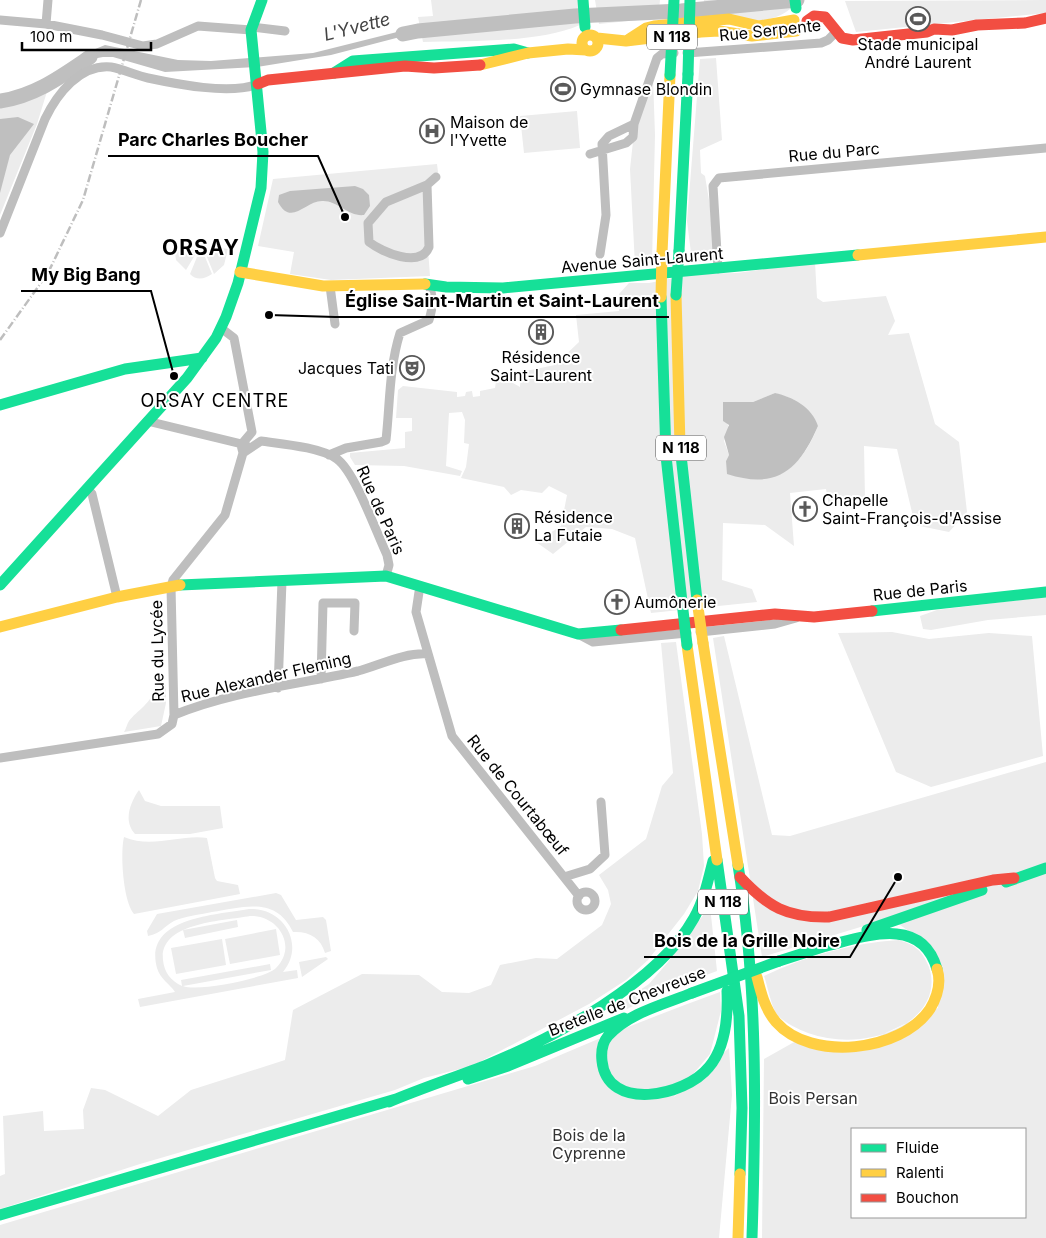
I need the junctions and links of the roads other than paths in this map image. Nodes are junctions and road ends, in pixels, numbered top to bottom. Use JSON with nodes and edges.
{"nodes":[{"id":1,"x":48,"y":0,"type":"edge"},
{"id":2,"x":262,"y":0,"type":"edge"},
{"id":3,"x":674,"y":0,"type":"edge"},
{"id":4,"x":690,"y":0,"type":"edge"},
{"id":5,"x":587,"y":4,"type":"edge"},
{"id":6,"x":800,"y":14,"type":"edge"},
{"id":7,"x":1046,"y":18,"type":"edge"},
{"id":8,"x":0,"y":20,"type":"edge"},
{"id":9,"x":46,"y":24,"type":"junction"},
{"id":10,"x":251,"y":28,"type":"junction"},
{"id":11,"x":285,"y":31,"type":"dead end"},
{"id":12,"x":835,"y":33,"type":"junction"},
{"id":13,"x":591,"y":35,"type":"junction"},
{"id":14,"x":258,"y":84,"type":"junction"},
{"id":15,"x":1046,"y":148,"type":"edge"},
{"id":16,"x":602,"y":151,"type":"junction"},
{"id":17,"x":590,"y":154,"type":"dead end"},
{"id":18,"x":436,"y":177,"type":"dead end"},
{"id":19,"x":427,"y":184,"type":"junction"},
{"id":20,"x":0,"y":233,"type":"edge"},
{"id":21,"x":1046,"y":237,"type":"edge"},
{"id":22,"x":600,"y":254,"type":"dead end"},
{"id":23,"x":718,"y":269,"type":"junction"},
{"id":24,"x":240,"y":272,"type":"junction"},
{"id":25,"x":428,"y":284,"type":"junction"},
{"id":26,"x":330,"y":286,"type":"junction"},
{"id":27,"x":335,"y":324,"type":"dead end"},
{"id":28,"x":221,"y":328,"type":"junction"},
{"id":29,"x":202,"y":358,"type":"junction"},
{"id":30,"x":0,"y":405,"type":"edge"},
{"id":31,"x":147,"y":421,"type":"junction"},
{"id":32,"x":252,"y":432,"type":"junction"},
{"id":33,"x":261,"y":441,"type":"junction"},
{"id":34,"x":252,"y":446,"type":"junction"},
{"id":35,"x":284,"y":448,"type":"dead end"},
{"id":36,"x":242,"y":449,"type":"junction"},
{"id":37,"x":329,"y":455,"type":"junction"},
{"id":38,"x":87,"y":488,"type":"junction"},
{"id":39,"x":184,"y":568,"type":"junction"},
{"id":40,"x":386,"y":576,"type":"junction"},
{"id":41,"x":282,"y":581,"type":"junction"},
{"id":42,"x":196,"y":583,"type":"junction"},
{"id":43,"x":0,"y":585,"type":"edge"},
{"id":44,"x":171,"y":587,"type":"junction"},
{"id":45,"x":419,"y":592,"type":"dead end"},
{"id":46,"x":1046,"y":592,"type":"edge"},
{"id":47,"x":117,"y":597,"type":"junction"},
{"id":48,"x":0,"y":627,"type":"edge"},
{"id":49,"x":354,"y":631,"type":"dead end"},
{"id":50,"x":428,"y":654,"type":"junction"},
{"id":51,"x":321,"y":679,"type":"junction"},
{"id":52,"x":278,"y":688,"type":"junction"},
{"id":53,"x":174,"y":715,"type":"junction"},
{"id":54,"x":0,"y":758,"type":"edge"},
{"id":55,"x":601,"y":802,"type":"dead end"},
{"id":56,"x":715,"y":843,"type":"junction"},
{"id":57,"x":1046,"y":868,"type":"edge"},
{"id":58,"x":740,"y":876,"type":"junction"},
{"id":59,"x":564,"y":877,"type":"junction"},
{"id":60,"x":1014,"y":878,"type":"junction"},
{"id":61,"x":579,"y":896,"type":"dead end"},
{"id":62,"x":822,"y":947,"type":"junction"},
{"id":63,"x":750,"y":961,"type":"junction"},
{"id":64,"x":731,"y":962,"type":"junction"},
{"id":65,"x":692,"y":993,"type":"junction"},
{"id":66,"x":388,"y":1102,"type":"junction"},
{"id":67,"x":0,"y":1215,"type":"edge"},
{"id":68,"x":738,"y":1238,"type":"edge"},
{"id":69,"x":752,"y":1238,"type":"edge"}],
"edges":[{"from":1,"to":9,"type":"street"},
{"from":2,"to":10,"type":"main road"},
{"from":3,"to":56,"type":"main road","number":"N 118","bridge":true},
{"from":4,"to":58,"type":"main road","number":"N 118","bridge":true},
{"from":5,"to":13,"type":"main road"},
{"from":6,"to":12,"type":"main road"},
{"from":6,"to":13,"type":"main road"},
{"from":7,"to":12,"type":"main road"},
{"from":8,"to":9,"type":"street"},
{"from":9,"to":10,"type":"street"},
{"from":10,"to":11,"type":"street"},
{"from":10,"to":14,"type":"main road"},
{"from":12,"to":16,"type":"street","name":"Rue Serpente"},
{"from":13,"to":14,"type":"main road"},
{"from":14,"to":20,"type":"street"},
{"from":14,"to":24,"type":"main road"},
{"from":15,"to":23,"type":"street","name":"Rue du Parc"},
{"from":16,"to":17,"type":"street","name":"Rue Serpente"},
{"from":16,"to":22,"type":"street"},
{"from":18,"to":19,"type":"street"},
{"from":19,"to":19,"type":"street"},
{"from":21,"to":23,"type":"main road","name":"Avenue Saint-Laurent"},
{"from":23,"to":25,"type":"main road","name":"Avenue Saint-Laurent"},
{"from":24,"to":26,"type":"main road","name":"Avenue Saint-Laurent"},
{"from":24,"to":28,"type":"main road"},
{"from":25,"to":26,"type":"main road","name":"Avenue Saint-Laurent"},
{"from":25,"to":37,"type":"street"},
{"from":26,"to":27,"type":"street"},
{"from":28,"to":29,"type":"main road"},
{"from":28,"to":32,"type":"street"},
{"from":29,"to":30,"type":"main road"},
{"from":29,"to":31,"type":"main road"},
{"from":31,"to":36,"type":"street"},
{"from":31,"to":38,"type":"main road"},
{"from":32,"to":33,"type":"street"},
{"from":32,"to":36,"type":"street"},
{"from":33,"to":34,"type":"street"},
{"from":33,"to":37,"type":"street","name":"Rue de Paris"},
{"from":34,"to":35,"type":"street"},
{"from":34,"to":36,"type":"street"},
{"from":36,"to":39,"type":"street"},
{"from":37,"to":40,"type":"street","name":"Rue de Paris"},
{"from":38,"to":43,"type":"main road"},
{"from":38,"to":47,"type":"street"},
{"from":39,"to":42,"type":"street"},
{"from":39,"to":44,"type":"street"},
{"from":40,"to":41,"type":"main road"},
{"from":40,"to":46,"type":"main road","name":"Rue de Paris"},
{"from":41,"to":42,"type":"main road"},
{"from":41,"to":52,"type":"street"},
{"from":42,"to":44,"type":"main road"},
{"from":44,"to":47,"type":"main road"},
{"from":44,"to":53,"type":"street","name":"Rue du Lycée"},
{"from":45,"to":50,"type":"street","name":"Rue de Courtabœuf"},
{"from":47,"to":48,"type":"main road"},
{"from":49,"to":51,"type":"street"},
{"from":50,"to":51,"type":"street","name":"Rue Alexander Fleming"},
{"from":50,"to":59,"type":"street","name":"Rue de Courtabœuf"},
{"from":51,"to":52,"type":"street","name":"Rue Alexander Fleming"},
{"from":52,"to":53,"type":"street","name":"Rue Alexander Fleming"},
{"from":53,"to":54,"type":"street","name":"Rue Alexander Fleming"},
{"from":55,"to":59,"type":"street"},
{"from":56,"to":64,"type":"main road","number":"N 118"},
{"from":56,"to":66,"type":"main road"},
{"from":57,"to":60,"type":"main road","name":"Bretelle de Chevreuse"},
{"from":58,"to":60,"type":"main road"},
{"from":58,"to":63,"type":"main road","number":"N 118"},
{"from":59,"to":61,"type":"street","name":"Rue de Courtabœuf"},
{"from":60,"to":62,"type":"main road","name":"Bretelle de Chevreuse"},
{"from":62,"to":63,"type":"main road"},
{"from":62,"to":65,"type":"main road","name":"Bretelle de Chevreuse","bridge":true},
{"from":63,"to":69,"type":"main road","number":"N 118"},
{"from":64,"to":65,"type":"main road"},
{"from":64,"to":68,"type":"main road","number":"N 118"},
{"from":65,"to":66,"type":"main road","name":"Bretelle de Chevreuse"},
{"from":66,"to":67,"type":"main road"}]}
